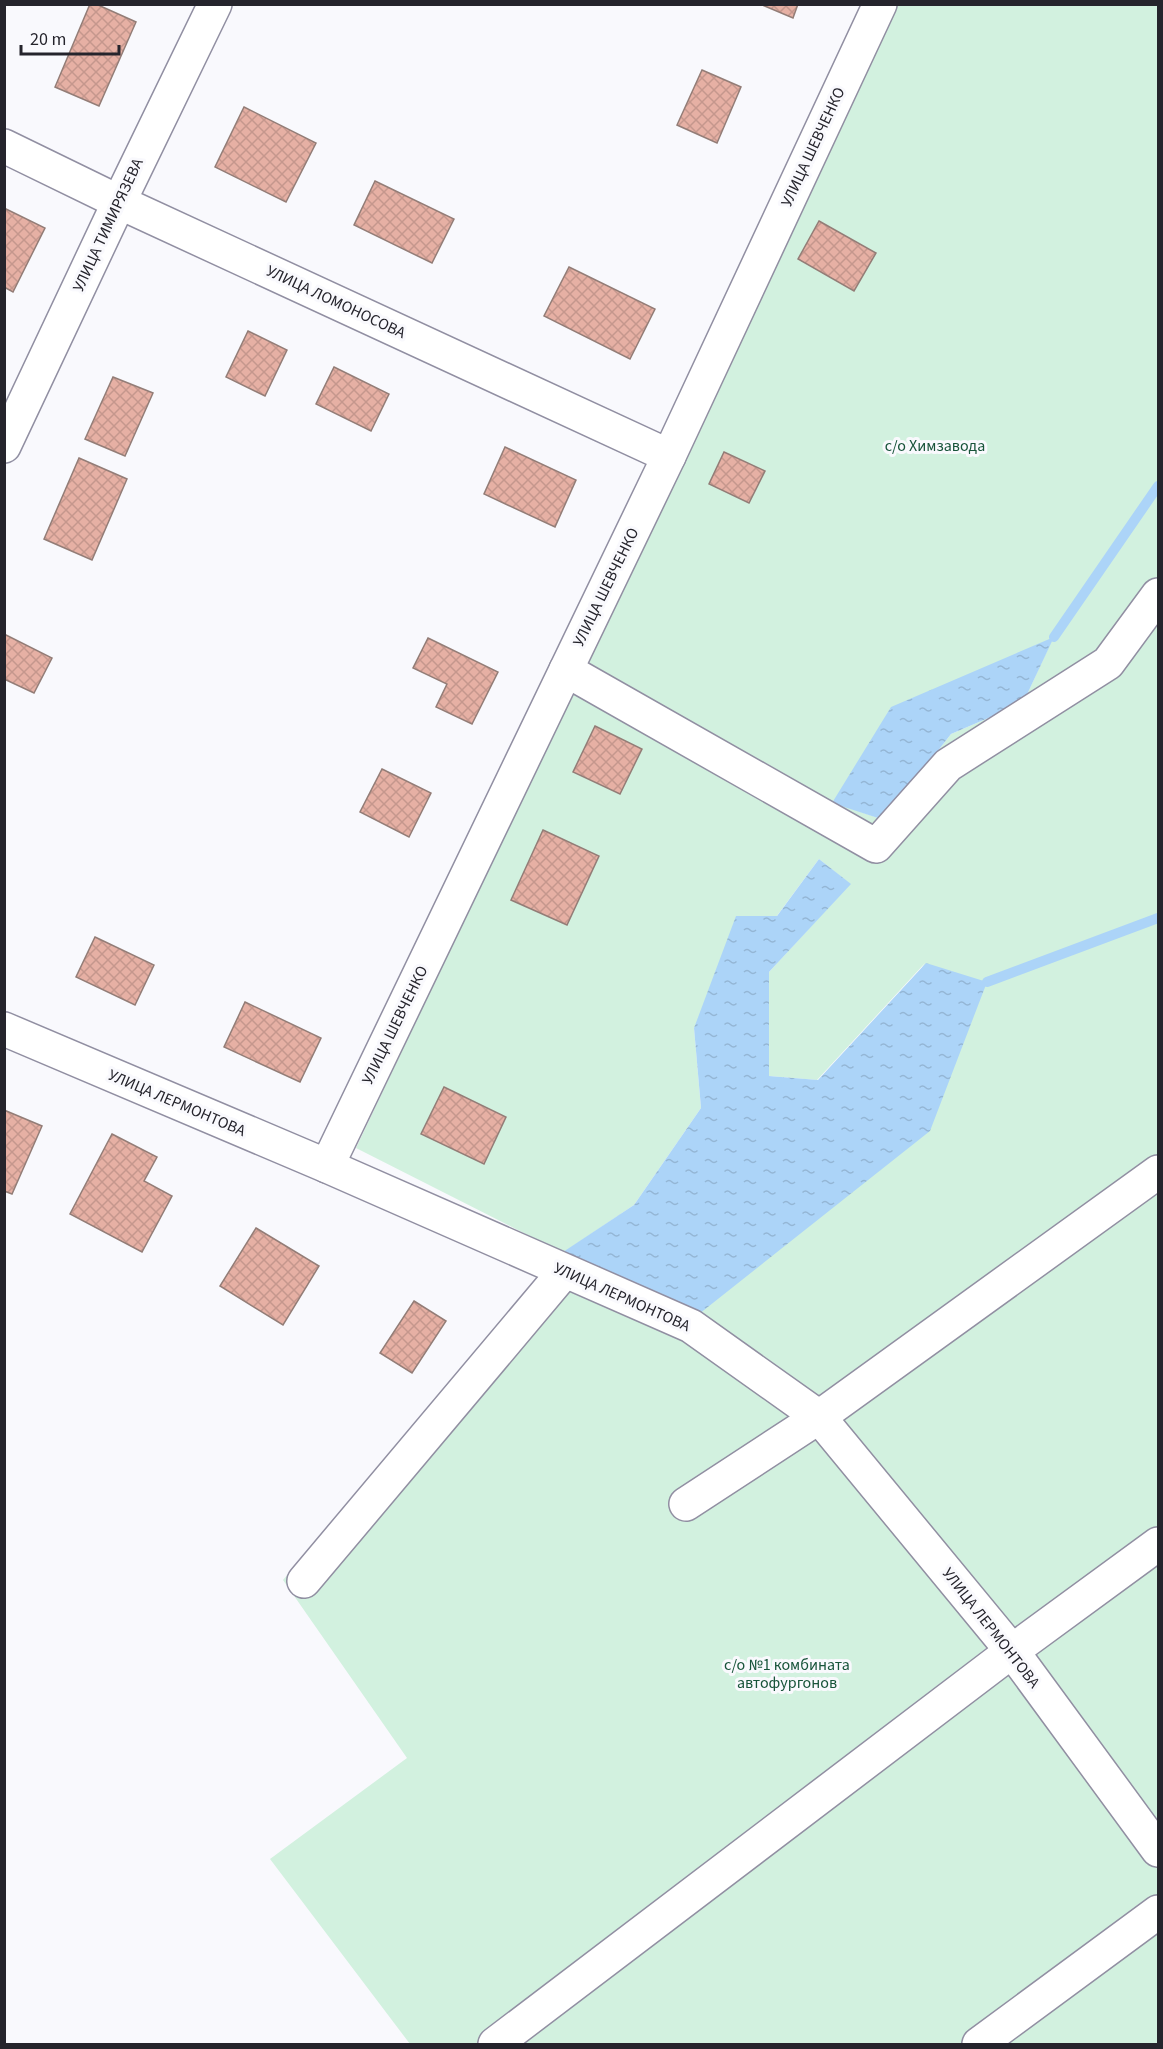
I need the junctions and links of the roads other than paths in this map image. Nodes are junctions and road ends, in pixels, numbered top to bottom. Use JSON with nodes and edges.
{"nodes":[{"id":1,"x":215,"y":4,"type":"edge"},
{"id":2,"x":880,"y":4,"type":"edge"},
{"id":3,"x":4,"y":146,"type":"edge"},
{"id":4,"x":118,"y":202,"type":"junction"},
{"id":5,"x":4,"y":446,"type":"edge"},
{"id":6,"x":669,"y":456,"type":"junction"},
{"id":7,"x":1158,"y":595,"type":"edge"},
{"id":8,"x":566,"y":670,"type":"junction"},
{"id":9,"x":4,"y":1029,"type":"edge"},
{"id":10,"x":327,"y":1166,"type":"junction"},
{"id":11,"x":1158,"y":1172,"type":"edge"},
{"id":12,"x":564,"y":1272,"type":"junction"},
{"id":13,"x":819,"y":1417,"type":"junction"},
{"id":14,"x":686,"y":1504,"type":"dead end"},
{"id":15,"x":1158,"y":1544,"type":"edge"},
{"id":16,"x":304,"y":1581,"type":"dead end"},
{"id":17,"x":1012,"y":1651,"type":"junction"},
{"id":18,"x":1158,"y":1850,"type":"edge"},
{"id":19,"x":1158,"y":1912,"type":"edge"},
{"id":20,"x":495,"y":2044,"type":"edge"},
{"id":21,"x":979,"y":2044,"type":"edge"}],
"edges":[{"from":1,"to":4,"type":"street","name":"УЛИЦА ТИМИРЯЗЕВА"},
{"from":2,"to":6,"type":"street","name":"УЛИЦА ШЕВЧЕНКО"},
{"from":3,"to":4,"type":"street","name":"УЛИЦА ЛОМОНОСОВА"},
{"from":4,"to":5,"type":"street","name":"УЛИЦА ТИМИРЯЗЕВА"},
{"from":4,"to":6,"type":"street","name":"УЛИЦА ЛОМОНОСОВА"},
{"from":6,"to":8,"type":"street","name":"УЛИЦА ШЕВЧЕНКО"},
{"from":7,"to":8,"type":"street"},
{"from":8,"to":10,"type":"street","name":"УЛИЦА ШЕВЧЕНКО"},
{"from":9,"to":10,"type":"street","name":"УЛИЦА ЛЕРМОНТОВА"},
{"from":10,"to":12,"type":"street","name":"УЛИЦА ЛЕРМОНТОВА"},
{"from":11,"to":13,"type":"street"},
{"from":12,"to":13,"type":"street","name":"УЛИЦА ЛЕРМОНТОВА"},
{"from":12,"to":16,"type":"street"},
{"from":13,"to":14,"type":"street"},
{"from":13,"to":17,"type":"street","name":"УЛИЦА ЛЕРМОНТОВА"},
{"from":15,"to":17,"type":"street"},
{"from":17,"to":18,"type":"street","name":"УЛИЦА ЛЕРМОНТОВА"},
{"from":17,"to":20,"type":"street"},
{"from":19,"to":21,"type":"street"}]}
